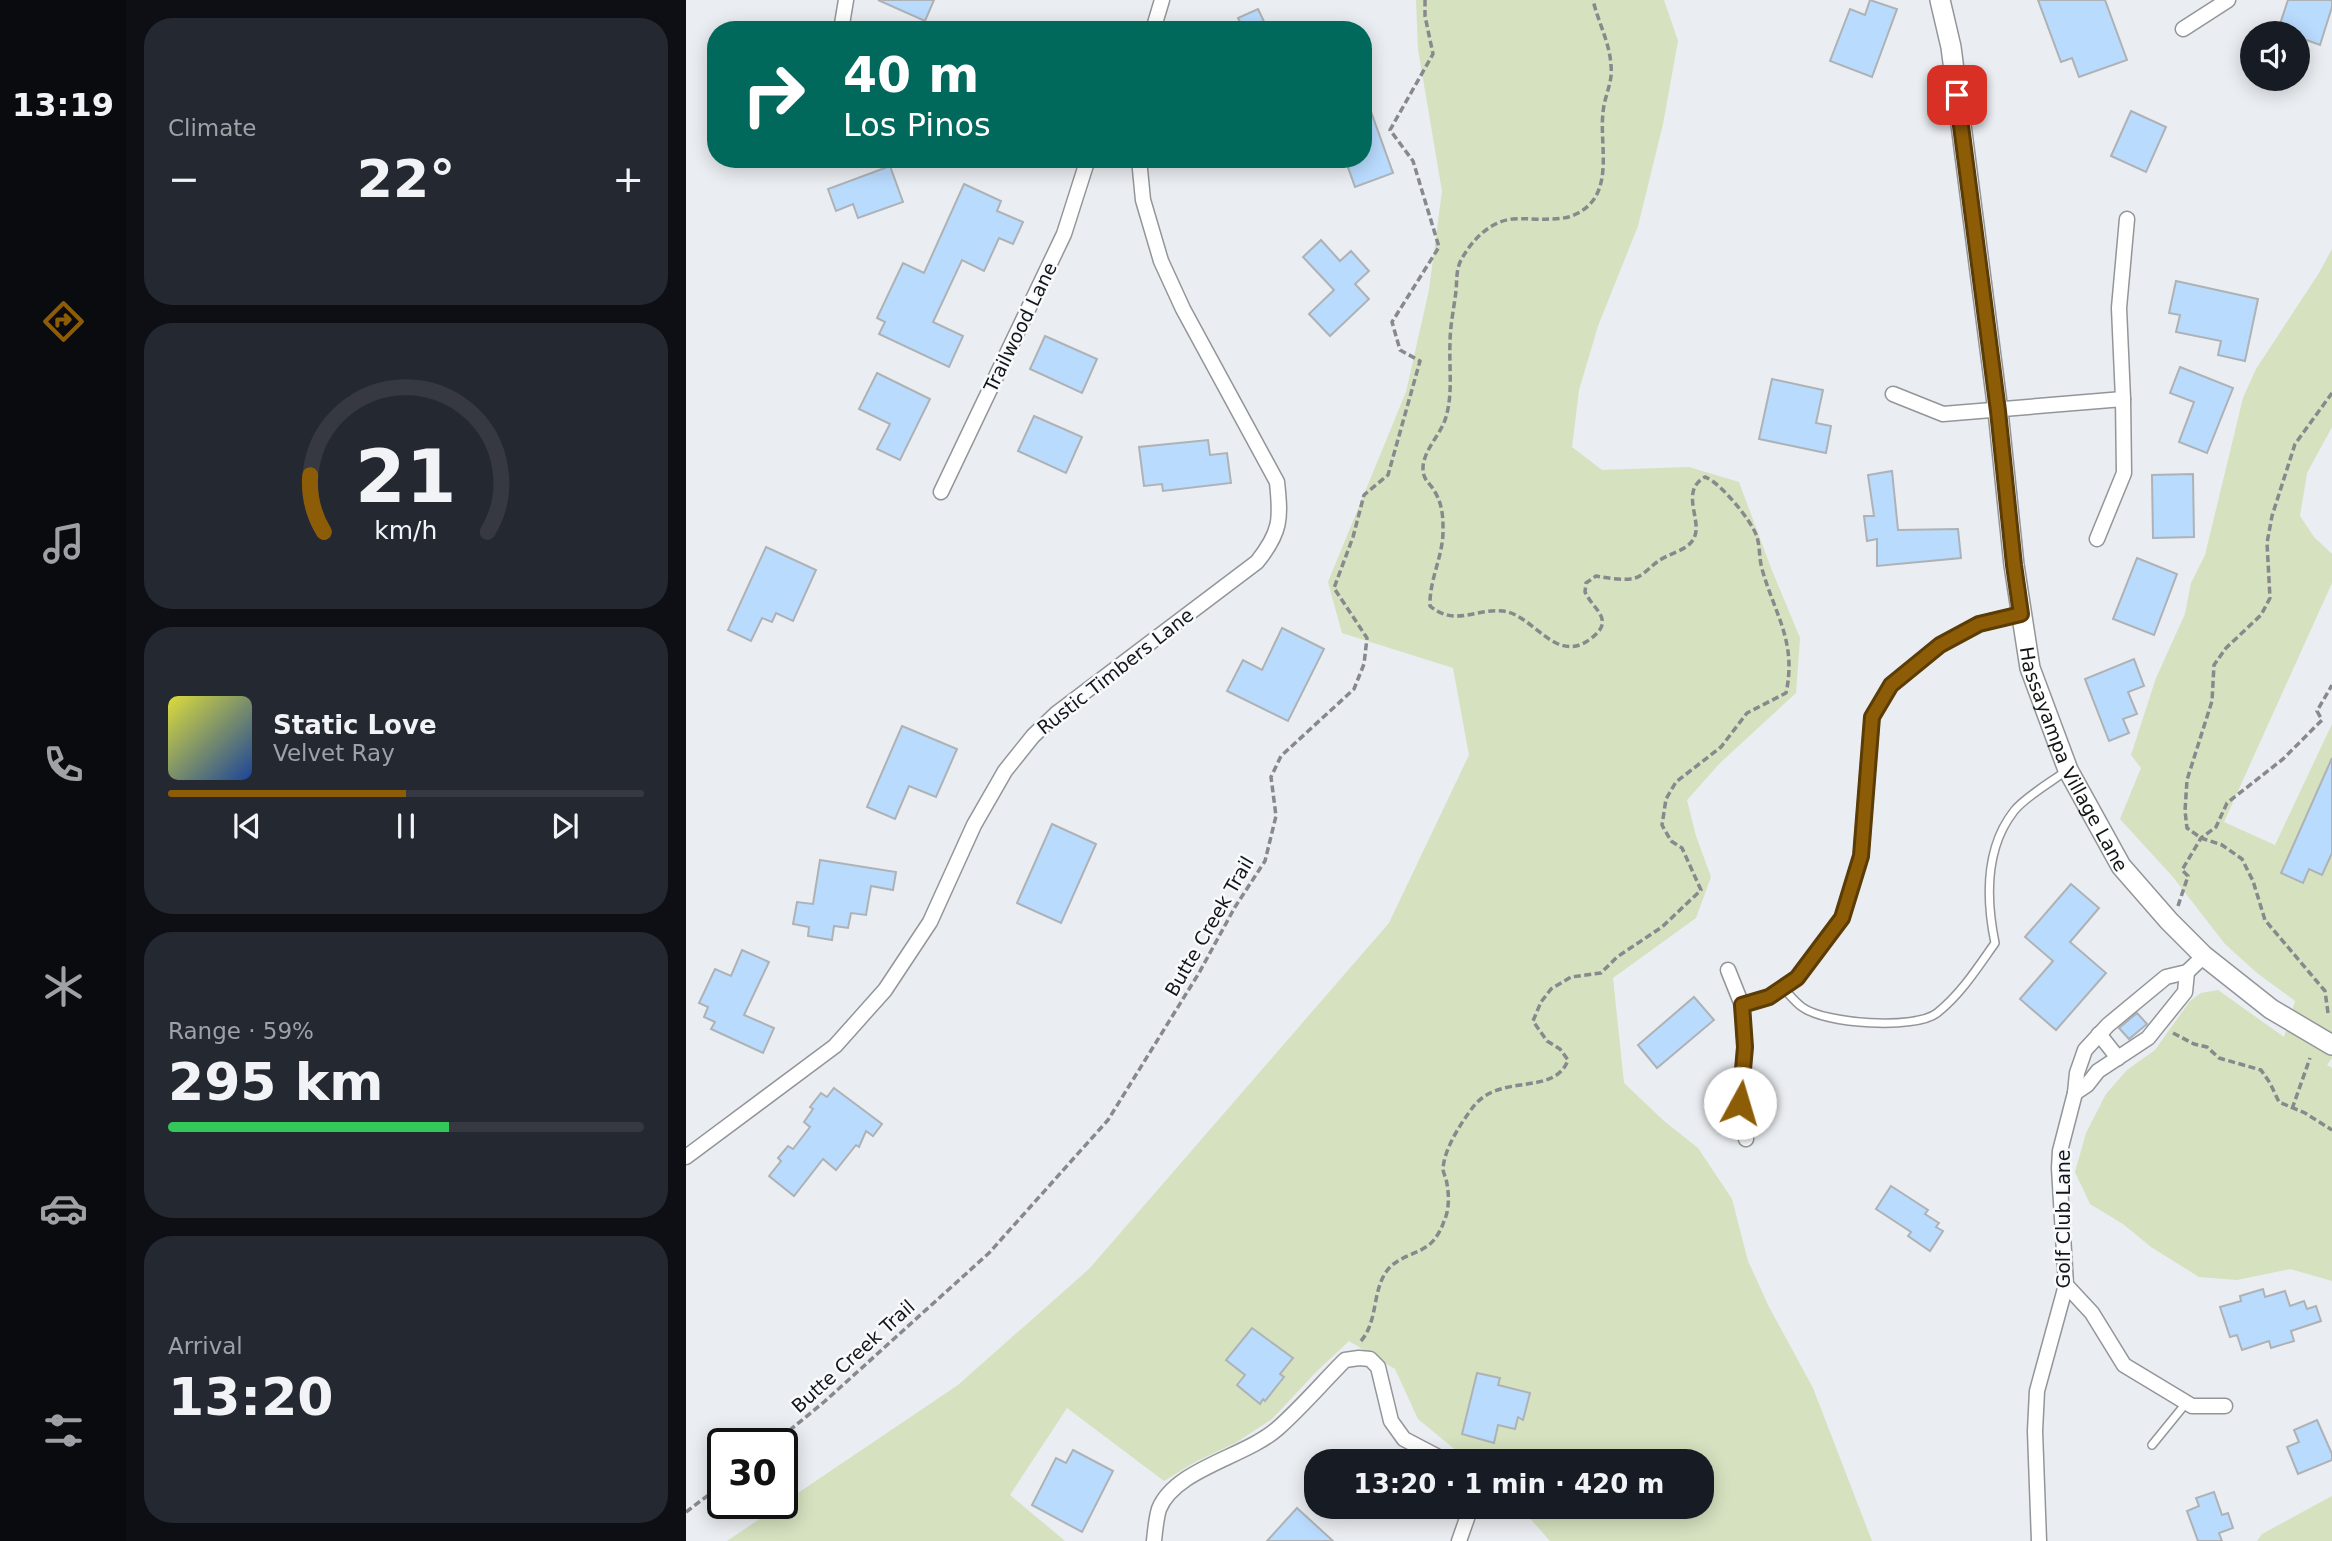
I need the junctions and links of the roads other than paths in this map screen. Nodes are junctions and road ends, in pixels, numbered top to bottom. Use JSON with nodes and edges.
{"nodes":[{"id":1,"x":846,"y":0,"type":"edge"},
{"id":2,"x":1161,"y":0,"type":"edge"},
{"id":3,"x":1940,"y":0,"type":"edge"},
{"id":4,"x":2228,"y":0,"type":"edge"},
{"id":5,"x":842,"y":21,"type":"edge"},
{"id":6,"x":1155,"y":21,"type":"edge"},
{"id":7,"x":2183,"y":29,"type":"dead end"},
{"id":8,"x":1085,"y":168,"type":"edge"},
{"id":9,"x":1140,"y":168,"type":"edge"},
{"id":10,"x":2127,"y":219,"type":"dead end"},
{"id":11,"x":1893,"y":394,"type":"dead end"},
{"id":12,"x":2123,"y":399,"type":"junction"},
{"id":13,"x":1998,"y":411,"type":"junction"},
{"id":14,"x":941,"y":492,"type":"dead end"},
{"id":15,"x":2097,"y":539,"type":"dead end"},
{"id":16,"x":2021,"y":614,"type":"junction"},
{"id":17,"x":2068,"y":770,"type":"junction"},
{"id":18,"x":2204,"y":956,"type":"junction"},
{"id":19,"x":1728,"y":970,"type":"dead end"},
{"id":20,"x":2186,"y":972,"type":"junction"},
{"id":21,"x":1783,"y":988,"type":"junction"},
{"id":22,"x":1742,"y":1005,"type":"junction"},
{"id":23,"x":2099,"y":1034,"type":"junction"},
{"id":24,"x":2332,"y":1045,"type":"edge"},
{"id":25,"x":2119,"y":1058,"type":"junction"},
{"id":26,"x":2075,"y":1093,"type":"junction"},
{"id":27,"x":1746,"y":1139,"type":"dead end"},
{"id":28,"x":686,"y":1157,"type":"edge"},
{"id":29,"x":2066,"y":1285,"type":"junction"},
{"id":30,"x":2187,"y":1402,"type":"junction"},
{"id":31,"x":2225,"y":1406,"type":"dead end"},
{"id":32,"x":2152,"y":1445,"type":"dead end"},
{"id":33,"x":1423,"y":1449,"type":"edge"},
{"id":34,"x":1467,"y":1519,"type":"edge"},
{"id":35,"x":1154,"y":1541,"type":"edge"},
{"id":36,"x":1460,"y":1541,"type":"edge"},
{"id":37,"x":2039,"y":1541,"type":"edge"}],
"edges":[{"from":1,"to":5,"type":"street"},
{"from":2,"to":6,"type":"street"},
{"from":3,"to":13,"type":"street","name":"Hassayampa Village Lane"},
{"from":4,"to":7,"type":"street"},
{"from":8,"to":14,"type":"street","name":"Trailwood Lane"},
{"from":9,"to":28,"type":"street","name":"Rustic Timbers Lane"},
{"from":10,"to":12,"type":"street"},
{"from":11,"to":13,"type":"street"},
{"from":12,"to":13,"type":"street"},
{"from":12,"to":15,"type":"street"},
{"from":13,"to":16,"type":"street","name":"Hassayampa Village Lane"},
{"from":16,"to":17,"type":"street","name":"Hassayampa Village Lane"},
{"from":16,"to":21,"type":"street"},
{"from":17,"to":18,"type":"street","name":"Hassayampa Village Lane"},
{"from":17,"to":21,"type":"lane"},
{"from":18,"to":20,"type":"street","name":"Golf Club Lane"},
{"from":18,"to":24,"type":"street","name":"Hassayampa Village Lane"},
{"from":19,"to":22,"type":"street"},
{"from":20,"to":23,"type":"street","name":"Golf Club Lane"},
{"from":20,"to":25,"type":"street"},
{"from":21,"to":22,"type":"street"},
{"from":22,"to":27,"type":"street"},
{"from":23,"to":25,"type":"street"},
{"from":23,"to":26,"type":"street","name":"Golf Club Lane"},
{"from":25,"to":26,"type":"street"},
{"from":26,"to":29,"type":"street","name":"Golf Club Lane"},
{"from":29,"to":30,"type":"street"},
{"from":29,"to":37,"type":"street","name":"Golf Club Lane"},
{"from":30,"to":31,"type":"street"},
{"from":30,"to":32,"type":"lane"},
{"from":33,"to":35,"type":"street"},
{"from":34,"to":36,"type":"street"}]}
